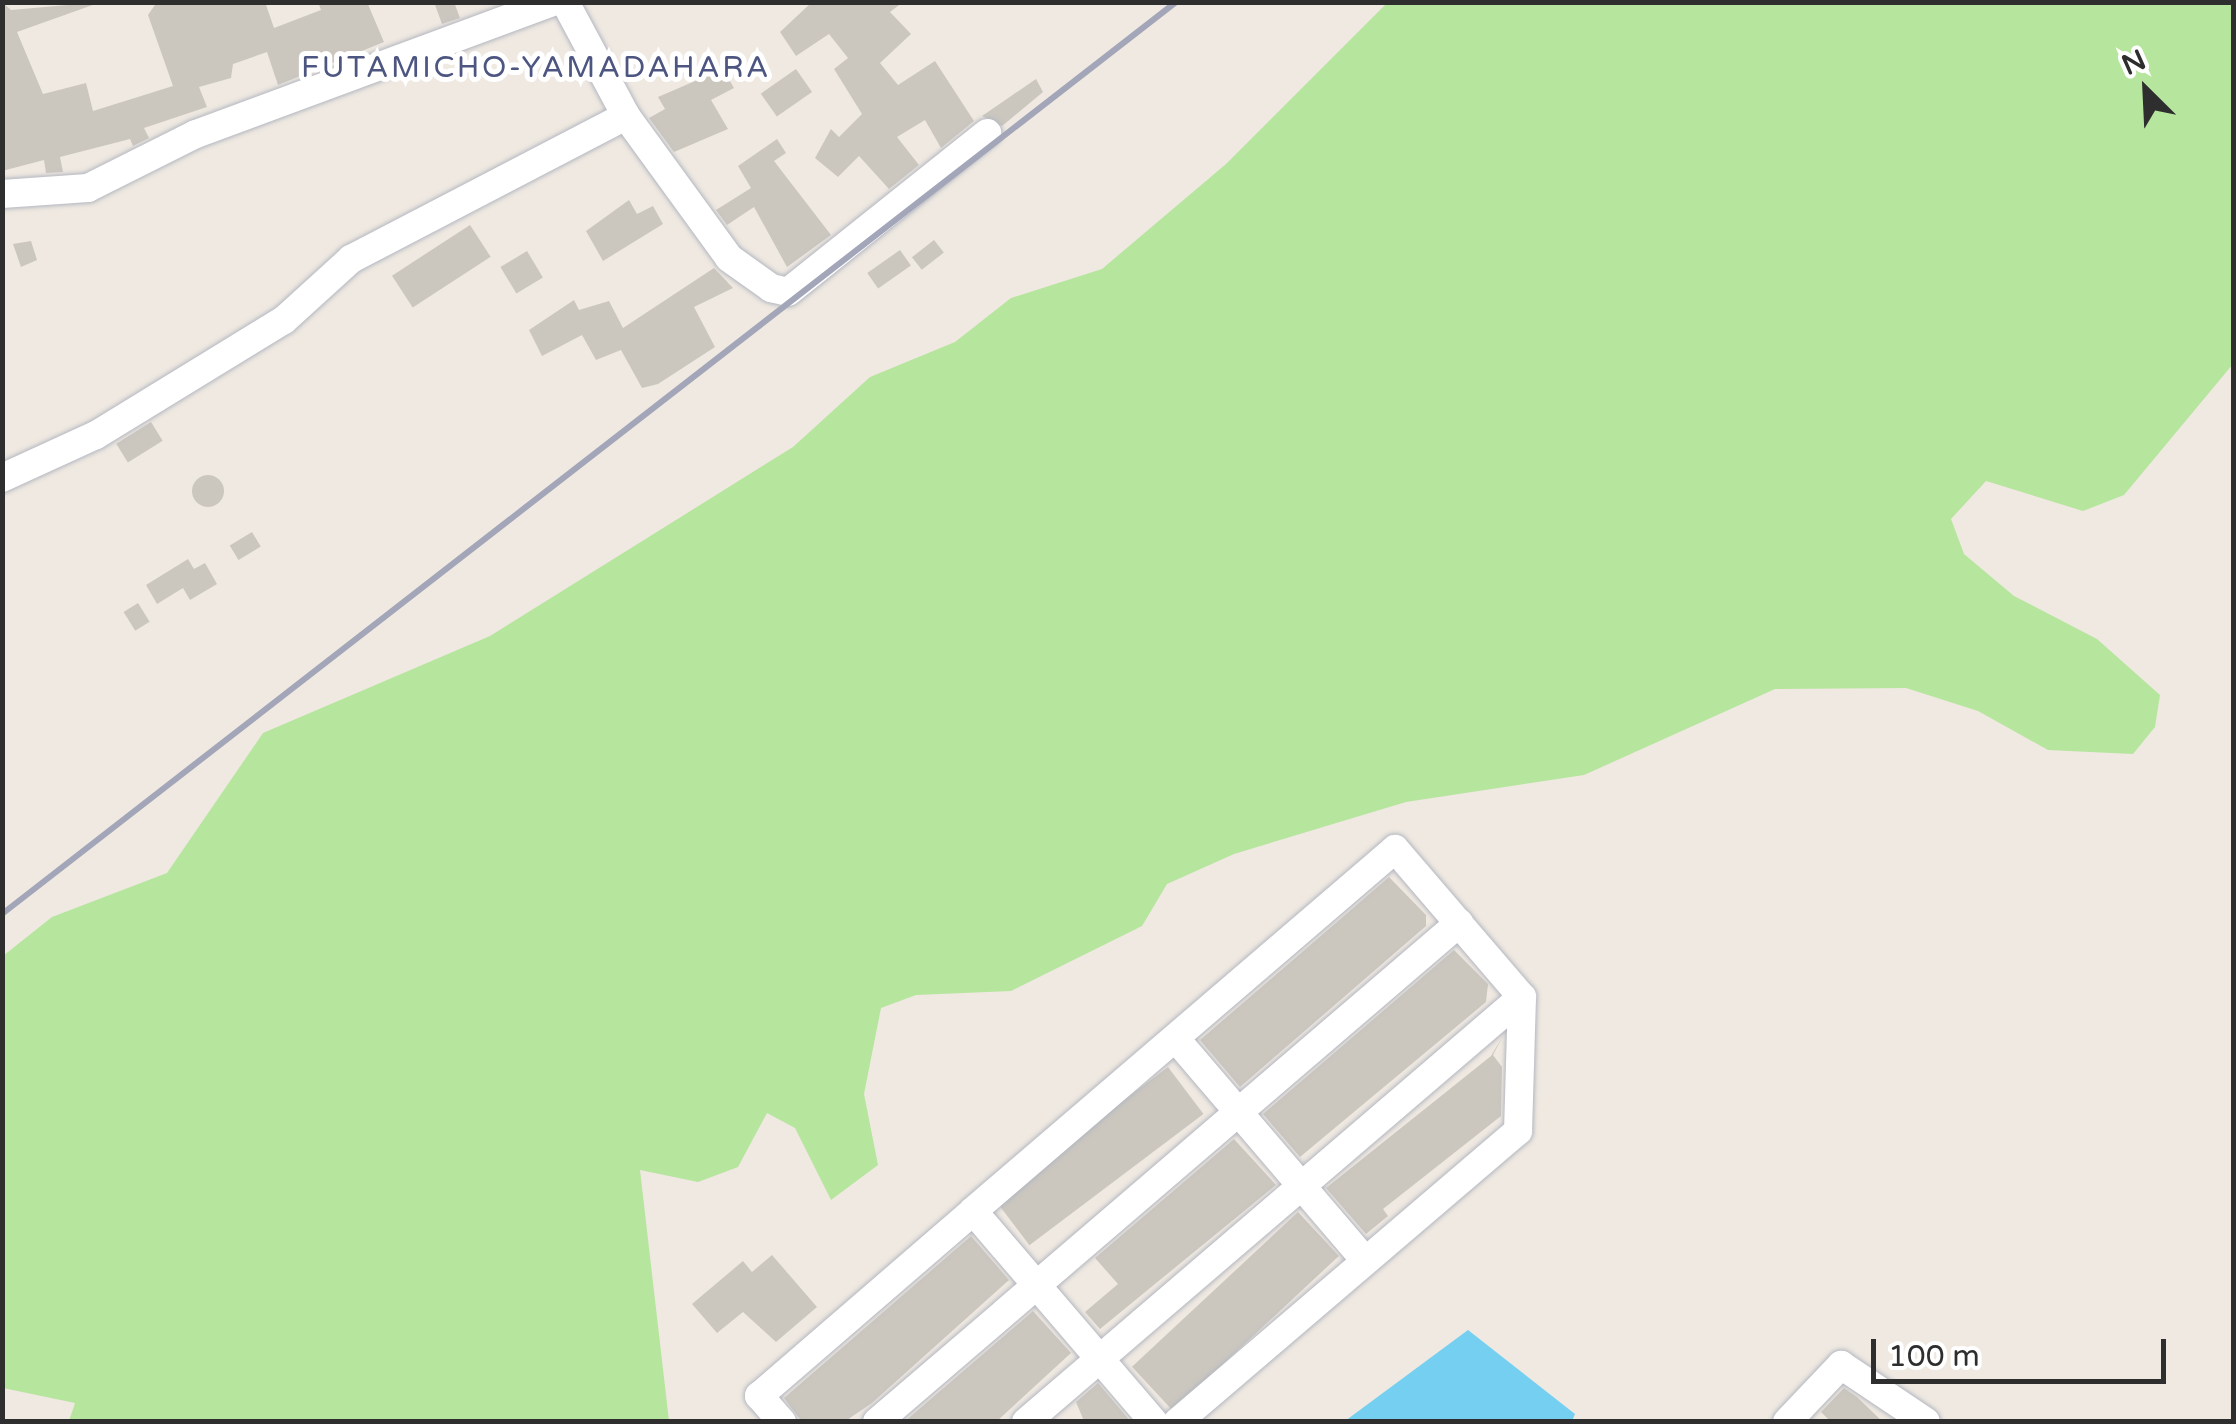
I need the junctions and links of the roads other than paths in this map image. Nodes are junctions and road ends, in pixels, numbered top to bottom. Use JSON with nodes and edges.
{"nodes":[{"id":1,"x":554,"y":2,"type":"edge"},
{"id":2,"x":566,"y":2,"type":"edge"},
{"id":3,"x":626,"y":116,"type":"junction"},
{"id":4,"x":987,"y":133,"type":"dead end"},
{"id":5,"x":2,"y":194,"type":"edge"},
{"id":6,"x":2,"y":478,"type":"edge"},
{"id":7,"x":1459,"y":923,"type":"junction"},
{"id":8,"x":1522,"y":997,"type":"junction"},
{"id":9,"x":1176,"y":1039,"type":"junction"},
{"id":10,"x":1238,"y":1111,"type":"junction"},
{"id":11,"x":1302,"y":1187,"type":"junction"},
{"id":12,"x":973,"y":1211,"type":"junction"},
{"id":13,"x":1365,"y":1260,"type":"junction"},
{"id":14,"x":1037,"y":1285,"type":"junction"},
{"id":15,"x":1100,"y":1358,"type":"junction"},
{"id":16,"x":782,"y":1422,"type":"edge"},
{"id":17,"x":877,"y":1422,"type":"edge"},
{"id":18,"x":1026,"y":1422,"type":"edge"},
{"id":19,"x":1154,"y":1422,"type":"edge"},
{"id":20,"x":1177,"y":1422,"type":"edge"},
{"id":21,"x":1786,"y":1422,"type":"edge"},
{"id":22,"x":1926,"y":1422,"type":"edge"}],
"edges":[{"from":1,"to":5,"type":"street"},
{"from":2,"to":3,"type":"street"},
{"from":3,"to":4,"type":"street"},
{"from":3,"to":6,"type":"street"},
{"from":7,"to":8,"type":"street"},
{"from":7,"to":9,"type":"street"},
{"from":7,"to":10,"type":"street"},
{"from":8,"to":11,"type":"street"},
{"from":8,"to":13,"type":"street"},
{"from":9,"to":10,"type":"street"},
{"from":9,"to":12,"type":"street"},
{"from":10,"to":11,"type":"street"},
{"from":10,"to":14,"type":"street"},
{"from":11,"to":13,"type":"street"},
{"from":11,"to":15,"type":"street"},
{"from":12,"to":14,"type":"street"},
{"from":12,"to":16,"type":"street"},
{"from":13,"to":20,"type":"street"},
{"from":14,"to":15,"type":"street"},
{"from":14,"to":17,"type":"street"},
{"from":15,"to":18,"type":"street"},
{"from":15,"to":19,"type":"street"},
{"from":21,"to":22,"type":"street"}]}
